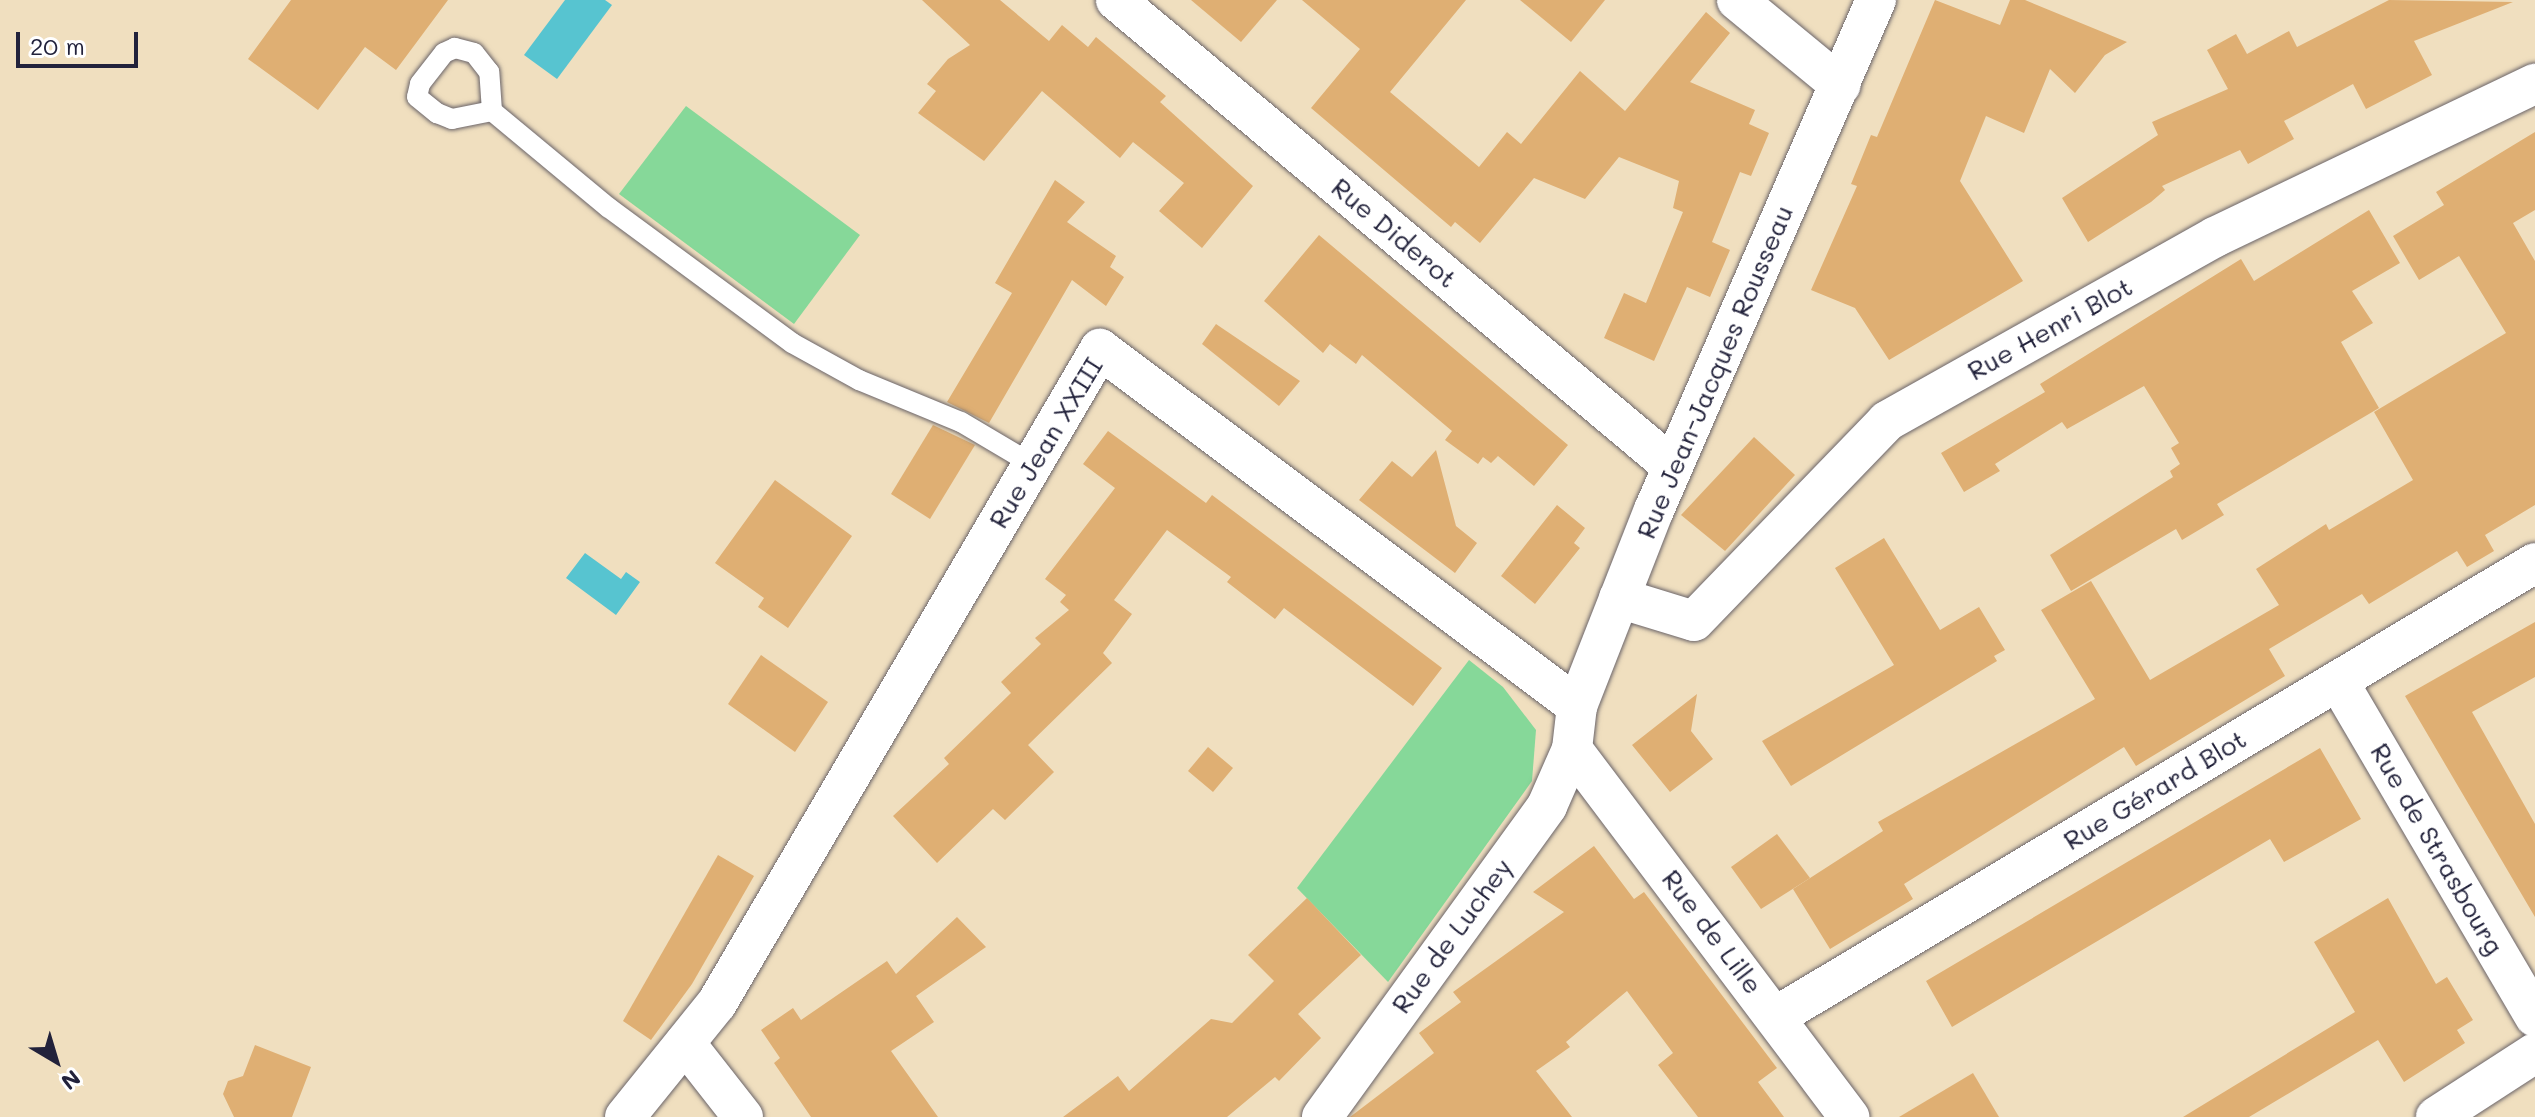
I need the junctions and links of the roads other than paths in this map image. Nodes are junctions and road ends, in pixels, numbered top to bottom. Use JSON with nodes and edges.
{"nodes":[{"id":1,"x":1116,"y":0,"type":"edge"},
{"id":2,"x":1737,"y":0,"type":"edge"},
{"id":3,"x":1876,"y":0,"type":"edge"},
{"id":4,"x":2535,"y":84,"type":"edge"},
{"id":5,"x":1840,"y":85,"type":"junction"},
{"id":6,"x":492,"y":111,"type":"dead end"},
{"id":7,"x":1032,"y":464,"type":"junction"},
{"id":8,"x":1672,"y":466,"type":"junction"},
{"id":9,"x":2535,"y":563,"type":"edge"},
{"id":10,"x":1619,"y":598,"type":"junction"},
{"id":11,"x":2338,"y":681,"type":"junction"},
{"id":12,"x":1577,"y":706,"type":"junction"},
{"id":13,"x":1572,"y":749,"type":"junction"},
{"id":14,"x":1775,"y":1017,"type":"junction"},
{"id":15,"x":2535,"y":1017,"type":"edge"},
{"id":16,"x":685,"y":1043,"type":"junction"},
{"id":17,"x":2535,"y":1053,"type":"edge"},
{"id":18,"x":625,"y":1117,"type":"edge"},
{"id":19,"x":743,"y":1117,"type":"edge"},
{"id":20,"x":1322,"y":1117,"type":"edge"},
{"id":21,"x":1849,"y":1117,"type":"edge"},
{"id":22,"x":2436,"y":1117,"type":"edge"}],
"edges":[{"from":1,"to":8,"type":"street","name":"Rue Diderot"},
{"from":2,"to":5,"type":"street"},
{"from":3,"to":5,"type":"street","name":"Rue Jean-Jacques Rousseau"},
{"from":4,"to":10,"type":"street","name":"Rue Henri Blot"},
{"from":5,"to":8,"type":"street","name":"Rue Jean-Jacques Rousseau"},
{"from":6,"to":7,"type":"lane"},
{"from":7,"to":12,"type":"street","name":"Rue Jean XXIII"},
{"from":7,"to":16,"type":"street","name":"Rue Jean XXIII"},
{"from":8,"to":10,"type":"street","name":"Rue Jean-Jacques Rousseau"},
{"from":9,"to":11,"type":"street","name":"Rue Gérard Blot"},
{"from":10,"to":12,"type":"street","name":"Rue Jean-Jacques Rousseau"},
{"from":11,"to":14,"type":"street","name":"Rue Gérard Blot"},
{"from":11,"to":15,"type":"street","name":"Rue de Strasbourg"},
{"from":12,"to":13,"type":"street","name":"Rue Jean-Jacques Rousseau"},
{"from":13,"to":14,"type":"street","name":"Rue de Lille"},
{"from":13,"to":20,"type":"street","name":"Rue de Luchey"},
{"from":14,"to":21,"type":"street","name":"Rue de Lille"},
{"from":16,"to":18,"type":"street","name":"Rue Jean XXIII"},
{"from":16,"to":19,"type":"street"},
{"from":17,"to":22,"type":"street"}]}
